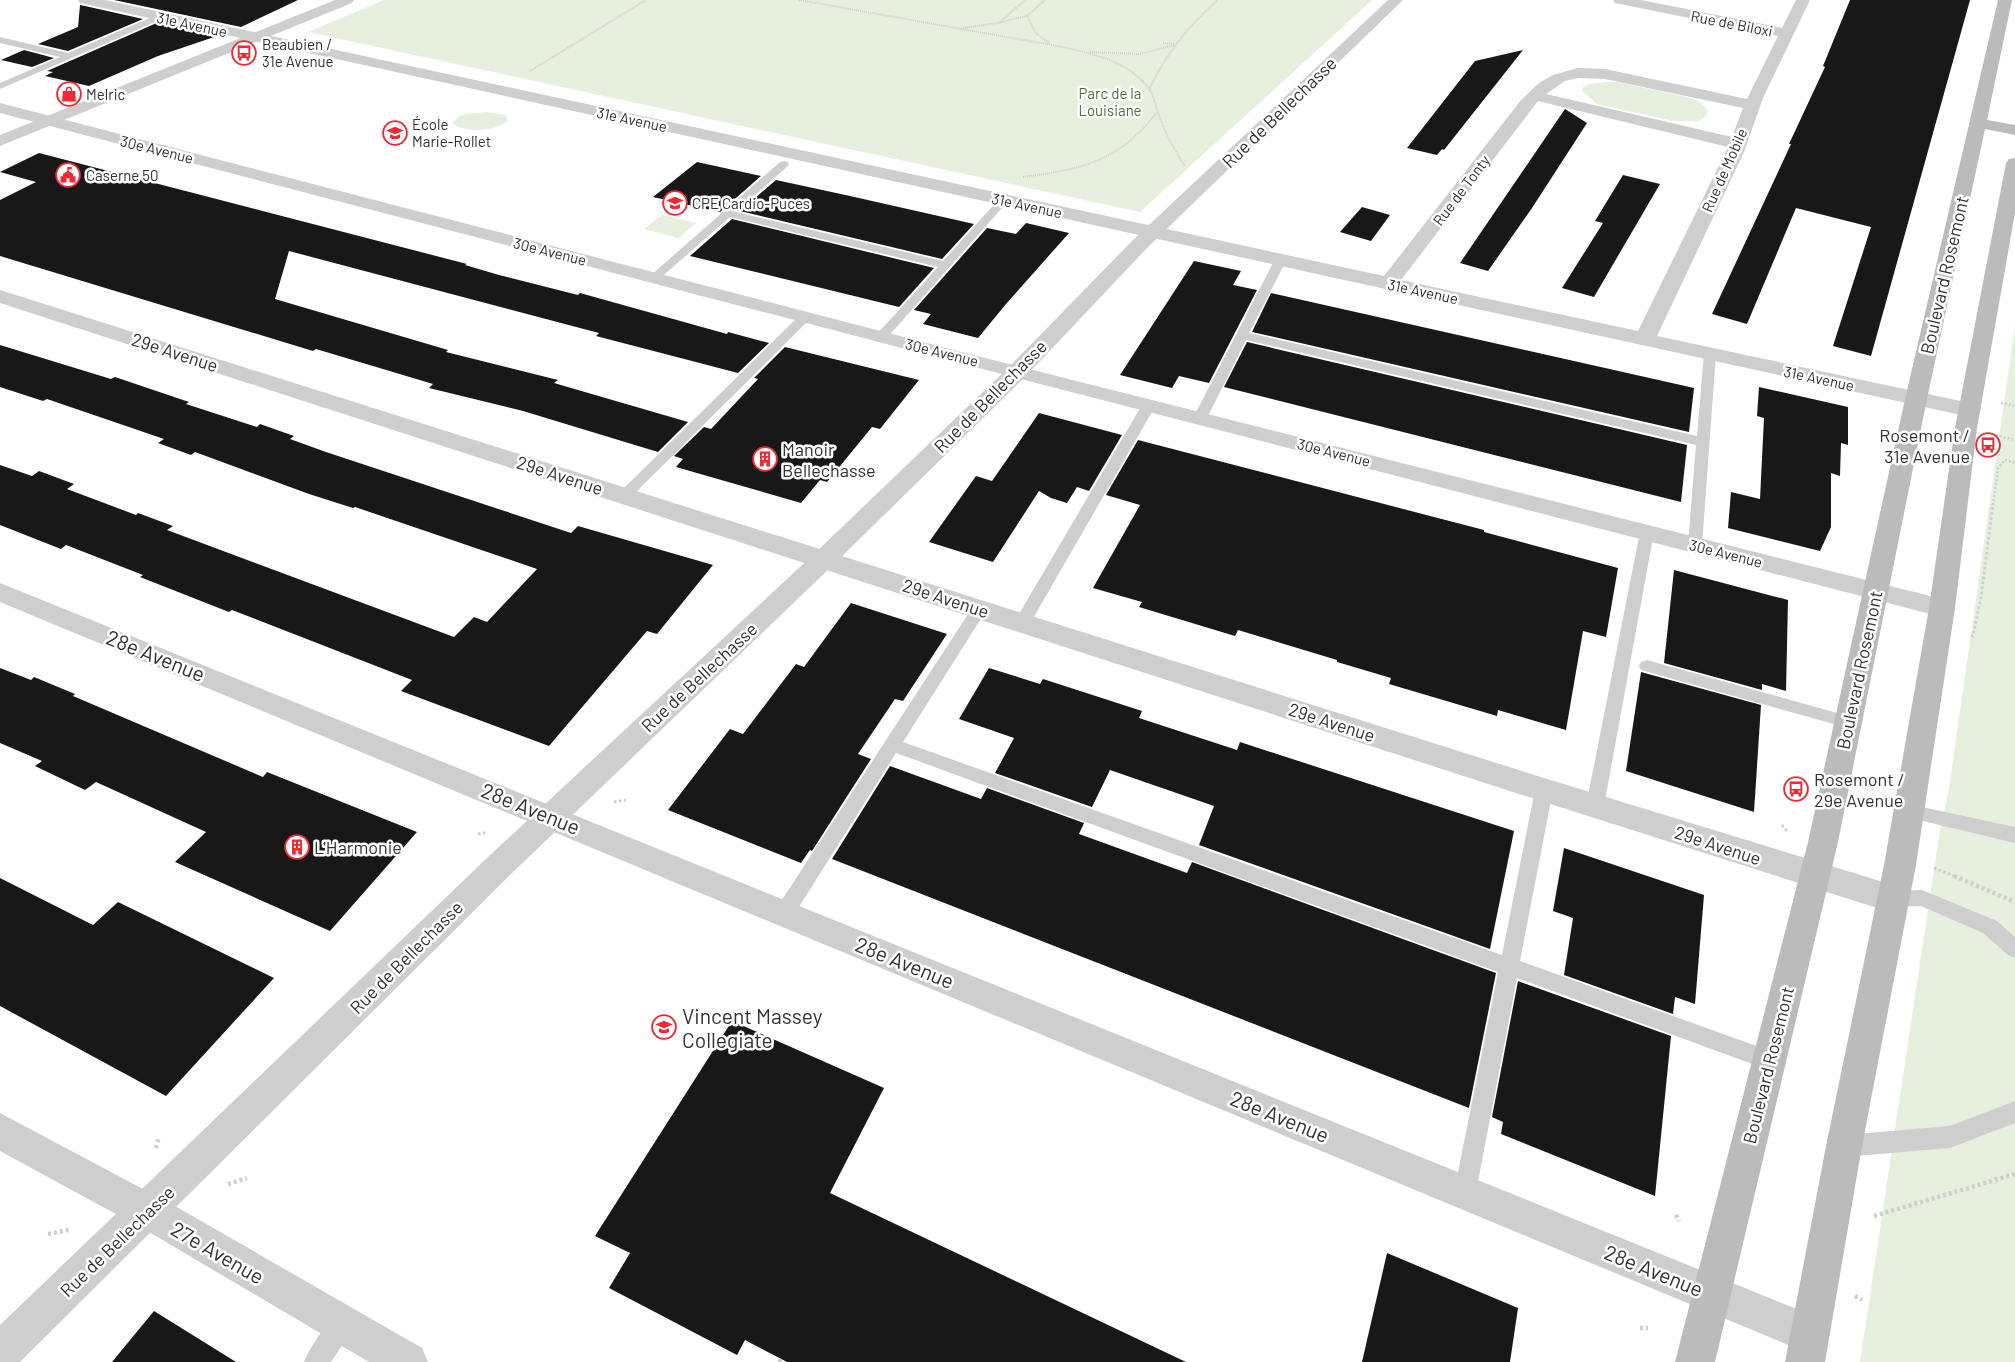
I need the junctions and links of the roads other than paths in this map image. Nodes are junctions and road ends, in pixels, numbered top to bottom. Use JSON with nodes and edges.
{"nodes":[{"id":1,"x":85,"y":0,"type":"edge"},
{"id":2,"x":347,"y":0,"type":"edge"},
{"id":3,"x":1396,"y":0,"type":"edge"},
{"id":4,"x":1620,"y":0,"type":"edge"},
{"id":5,"x":1803,"y":0,"type":"edge"},
{"id":6,"x":2005,"y":0,"type":"edge"},
{"id":7,"x":159,"y":17,"type":"junction"},
{"id":8,"x":1786,"y":33,"type":"junction"},
{"id":9,"x":255,"y":37,"type":"junction"},
{"id":10,"x":0,"y":40,"type":"edge"},
{"id":11,"x":69,"y":56,"type":"junction"},
{"id":12,"x":0,"y":86,"type":"edge"},
{"id":13,"x":1535,"y":96,"type":"junction"},
{"id":14,"x":1752,"y":105,"type":"junction"},
{"id":15,"x":0,"y":108,"type":"edge"},
{"id":16,"x":48,"y":121,"type":"junction"},
{"id":17,"x":1978,"y":122,"type":"junction"},
{"id":18,"x":2015,"y":130,"type":"edge"},
{"id":19,"x":0,"y":141,"type":"edge"},
{"id":20,"x":1738,"y":144,"type":"junction"},
{"id":21,"x":2015,"y":163,"type":"edge"},
{"id":22,"x":784,"y":164,"type":"dead end"},
{"id":23,"x":1004,"y":200,"type":"junction"},
{"id":24,"x":728,"y":213,"type":"junction"},
{"id":25,"x":1152,"y":232,"type":"junction"},
{"id":26,"x":1280,"y":261,"type":"junction"},
{"id":27,"x":946,"y":265,"type":"junction"},
{"id":28,"x":654,"y":278,"type":"junction"},
{"id":29,"x":1388,"y":284,"type":"junction"},
{"id":30,"x":0,"y":296,"type":"edge"},
{"id":31,"x":805,"y":317,"type":"junction"},
{"id":32,"x":1242,"y":335,"type":"junction"},
{"id":33,"x":881,"y":337,"type":"junction"},
{"id":34,"x":1645,"y":339,"type":"junction"},
{"id":35,"x":1710,"y":354,"type":"junction"},
{"id":36,"x":1017,"y":372,"type":"junction"},
{"id":37,"x":1916,"y":399,"type":"junction"},
{"id":38,"x":1149,"y":405,"type":"junction"},
{"id":39,"x":1970,"y":410,"type":"junction"},
{"id":40,"x":1200,"y":418,"type":"junction"},
{"id":41,"x":1703,"y":442,"type":"junction"},
{"id":42,"x":624,"y":496,"type":"junction"},
{"id":43,"x":1647,"y":532,"type":"junction"},
{"id":44,"x":1695,"y":545,"type":"junction"},
{"id":45,"x":824,"y":560,"type":"junction"},
{"id":46,"x":1876,"y":591,"type":"junction"},
{"id":47,"x":0,"y":592,"type":"edge"},
{"id":48,"x":1942,"y":608,"type":"junction"},
{"id":49,"x":979,"y":609,"type":"junction"},
{"id":50,"x":1022,"y":623,"type":"junction"},
{"id":51,"x":1647,"y":666,"type":"dead end"},
{"id":52,"x":1848,"y":722,"type":"junction"},
{"id":53,"x":893,"y":745,"type":"junction"},
{"id":54,"x":1544,"y":790,"type":"junction"},
{"id":55,"x":1595,"y":806,"type":"junction"},
{"id":56,"x":1908,"y":811,"type":"junction"},
{"id":57,"x":551,"y":817,"type":"junction"},
{"id":58,"x":2015,"y":836,"type":"edge"},
{"id":59,"x":1815,"y":875,"type":"junction"},
{"id":60,"x":1893,"y":899,"type":"junction"},
{"id":61,"x":785,"y":912,"type":"junction"},
{"id":62,"x":2015,"y":949,"type":"edge"},
{"id":63,"x":1509,"y":966,"type":"junction"},
{"id":64,"x":1769,"y":1060,"type":"junction"},
{"id":65,"x":2015,"y":1111,"type":"edge"},
{"id":66,"x":0,"y":1131,"type":"edge"},
{"id":67,"x":1844,"y":1146,"type":"junction"},
{"id":68,"x":1465,"y":1192,"type":"junction"},
{"id":69,"x":147,"y":1212,"type":"junction"},
{"id":70,"x":1711,"y":1293,"type":"junction"},
{"id":71,"x":343,"y":1324,"type":"junction"},
{"id":72,"x":1807,"y":1348,"type":"edge"},
{"id":73,"x":0,"y":1353,"type":"edge"},
{"id":74,"x":316,"y":1362,"type":"edge"},
{"id":75,"x":408,"y":1362,"type":"edge"},
{"id":76,"x":1695,"y":1362,"type":"edge"}],
"edges":[{"from":1,"to":7,"type":"street","name":"31e Avenue"},
{"from":2,"to":9,"type":"street"},
{"from":3,"to":25,"type":"street","name":"Rue de Bellechasse"},
{"from":4,"to":8,"type":"street","name":"Rue de Biloxi"},
{"from":5,"to":8,"type":"street","name":"Rue de Mobile"},
{"from":6,"to":17,"type":"main road","name":"Boulevard Rosemont"},
{"from":7,"to":9,"type":"street","name":"31e Avenue"},
{"from":7,"to":11,"type":"lane"},
{"from":8,"to":14,"type":"street","name":"Rue de Mobile"},
{"from":9,"to":16,"type":"street"},
{"from":9,"to":23,"type":"street","name":"31e Avenue"},
{"from":10,"to":11,"type":"lane"},
{"from":11,"to":12,"type":"lane"},
{"from":13,"to":14,"type":"street","name":"Rue de Tonty"},
{"from":13,"to":20,"type":"street"},
{"from":13,"to":29,"type":"street","name":"Rue de Tonty"},
{"from":14,"to":20,"type":"street","name":"Rue de Mobile"},
{"from":15,"to":16,"type":"street","name":"30e Avenue"},
{"from":16,"to":19,"type":"street"},
{"from":16,"to":28,"type":"street","name":"30e Avenue"},
{"from":17,"to":18,"type":"main road"},
{"from":17,"to":37,"type":"main road","name":"Boulevard Rosemont"},
{"from":20,"to":34,"type":"street","name":"Rue de Mobile"},
{"from":21,"to":39,"type":"main road"},
{"from":22,"to":24,"type":"lane"},
{"from":23,"to":25,"type":"street","name":"31e Avenue"},
{"from":23,"to":27,"type":"lane"},
{"from":24,"to":27,"type":"lane"},
{"from":24,"to":28,"type":"lane"},
{"from":25,"to":26,"type":"street","name":"31e Avenue"},
{"from":25,"to":36,"type":"street","name":"Rue de Bellechasse"},
{"from":26,"to":29,"type":"street","name":"31e Avenue"},
{"from":26,"to":32,"type":"lane"},
{"from":27,"to":33,"type":"lane"},
{"from":28,"to":31,"type":"street","name":"30e Avenue"},
{"from":29,"to":34,"type":"street","name":"31e Avenue"},
{"from":30,"to":42,"type":"street","name":"29e Avenue"},
{"from":31,"to":33,"type":"street","name":"30e Avenue"},
{"from":31,"to":42,"type":"lane"},
{"from":32,"to":40,"type":"lane"},
{"from":32,"to":41,"type":"lane"},
{"from":33,"to":36,"type":"street","name":"30e Avenue"},
{"from":34,"to":35,"type":"street","name":"31e Avenue"},
{"from":35,"to":37,"type":"street","name":"31e Avenue"},
{"from":35,"to":41,"type":"lane"},
{"from":36,"to":38,"type":"street","name":"30e Avenue"},
{"from":36,"to":45,"type":"street","name":"Rue de Bellechasse"},
{"from":37,"to":39,"type":"street","name":"31e Avenue"},
{"from":37,"to":46,"type":"main road","name":"Boulevard Rosemont"},
{"from":38,"to":40,"type":"street","name":"30e Avenue"},
{"from":38,"to":50,"type":"lane"},
{"from":39,"to":48,"type":"main road"},
{"from":40,"to":43,"type":"street","name":"30e Avenue"},
{"from":41,"to":44,"type":"lane"},
{"from":42,"to":45,"type":"street","name":"29e Avenue"},
{"from":43,"to":44,"type":"street","name":"30e Avenue"},
{"from":43,"to":55,"type":"lane"},
{"from":44,"to":46,"type":"street","name":"30e Avenue"},
{"from":45,"to":49,"type":"street","name":"29e Avenue"},
{"from":45,"to":57,"type":"street","name":"Rue de Bellechasse"},
{"from":46,"to":48,"type":"street","name":"30e Avenue"},
{"from":46,"to":52,"type":"main road","name":"Boulevard Rosemont"},
{"from":47,"to":57,"type":"street","name":"28e Avenue"},
{"from":48,"to":56,"type":"main road"},
{"from":49,"to":50,"type":"street","name":"29e Avenue"},
{"from":49,"to":53,"type":"lane"},
{"from":50,"to":54,"type":"street","name":"29e Avenue"},
{"from":51,"to":52,"type":"lane"},
{"from":52,"to":59,"type":"main road","name":"Boulevard Rosemont"},
{"from":53,"to":61,"type":"lane"},
{"from":53,"to":63,"type":"lane"},
{"from":54,"to":55,"type":"street","name":"29e Avenue"},
{"from":54,"to":63,"type":"lane"},
{"from":55,"to":59,"type":"street","name":"29e Avenue"},
{"from":56,"to":58,"type":"lane"},
{"from":56,"to":60,"type":"main road"},
{"from":57,"to":61,"type":"street","name":"28e Avenue"},
{"from":57,"to":69,"type":"street","name":"Rue de Bellechasse"},
{"from":59,"to":60,"type":"street","name":"29e Avenue"},
{"from":59,"to":64,"type":"main road","name":"Boulevard Rosemont"},
{"from":60,"to":62,"type":"lane"},
{"from":60,"to":67,"type":"main road"},
{"from":61,"to":68,"type":"street","name":"28e Avenue"},
{"from":63,"to":64,"type":"lane"},
{"from":63,"to":68,"type":"lane"},
{"from":64,"to":70,"type":"main road","name":"Boulevard Rosemont"},
{"from":65,"to":67,"type":"lane"},
{"from":66,"to":69,"type":"street","name":"27e Avenue"},
{"from":67,"to":72,"type":"main road"},
{"from":68,"to":70,"type":"street","name":"28e Avenue"},
{"from":69,"to":71,"type":"street","name":"27e Avenue"},
{"from":69,"to":73,"type":"street","name":"Rue de Bellechasse"},
{"from":70,"to":72,"type":"street","name":"28e Avenue"},
{"from":70,"to":76,"type":"main road","name":"Boulevard Rosemont"},
{"from":71,"to":74,"type":"lane"},
{"from":71,"to":75,"type":"street","name":"27e Avenue"}]}
